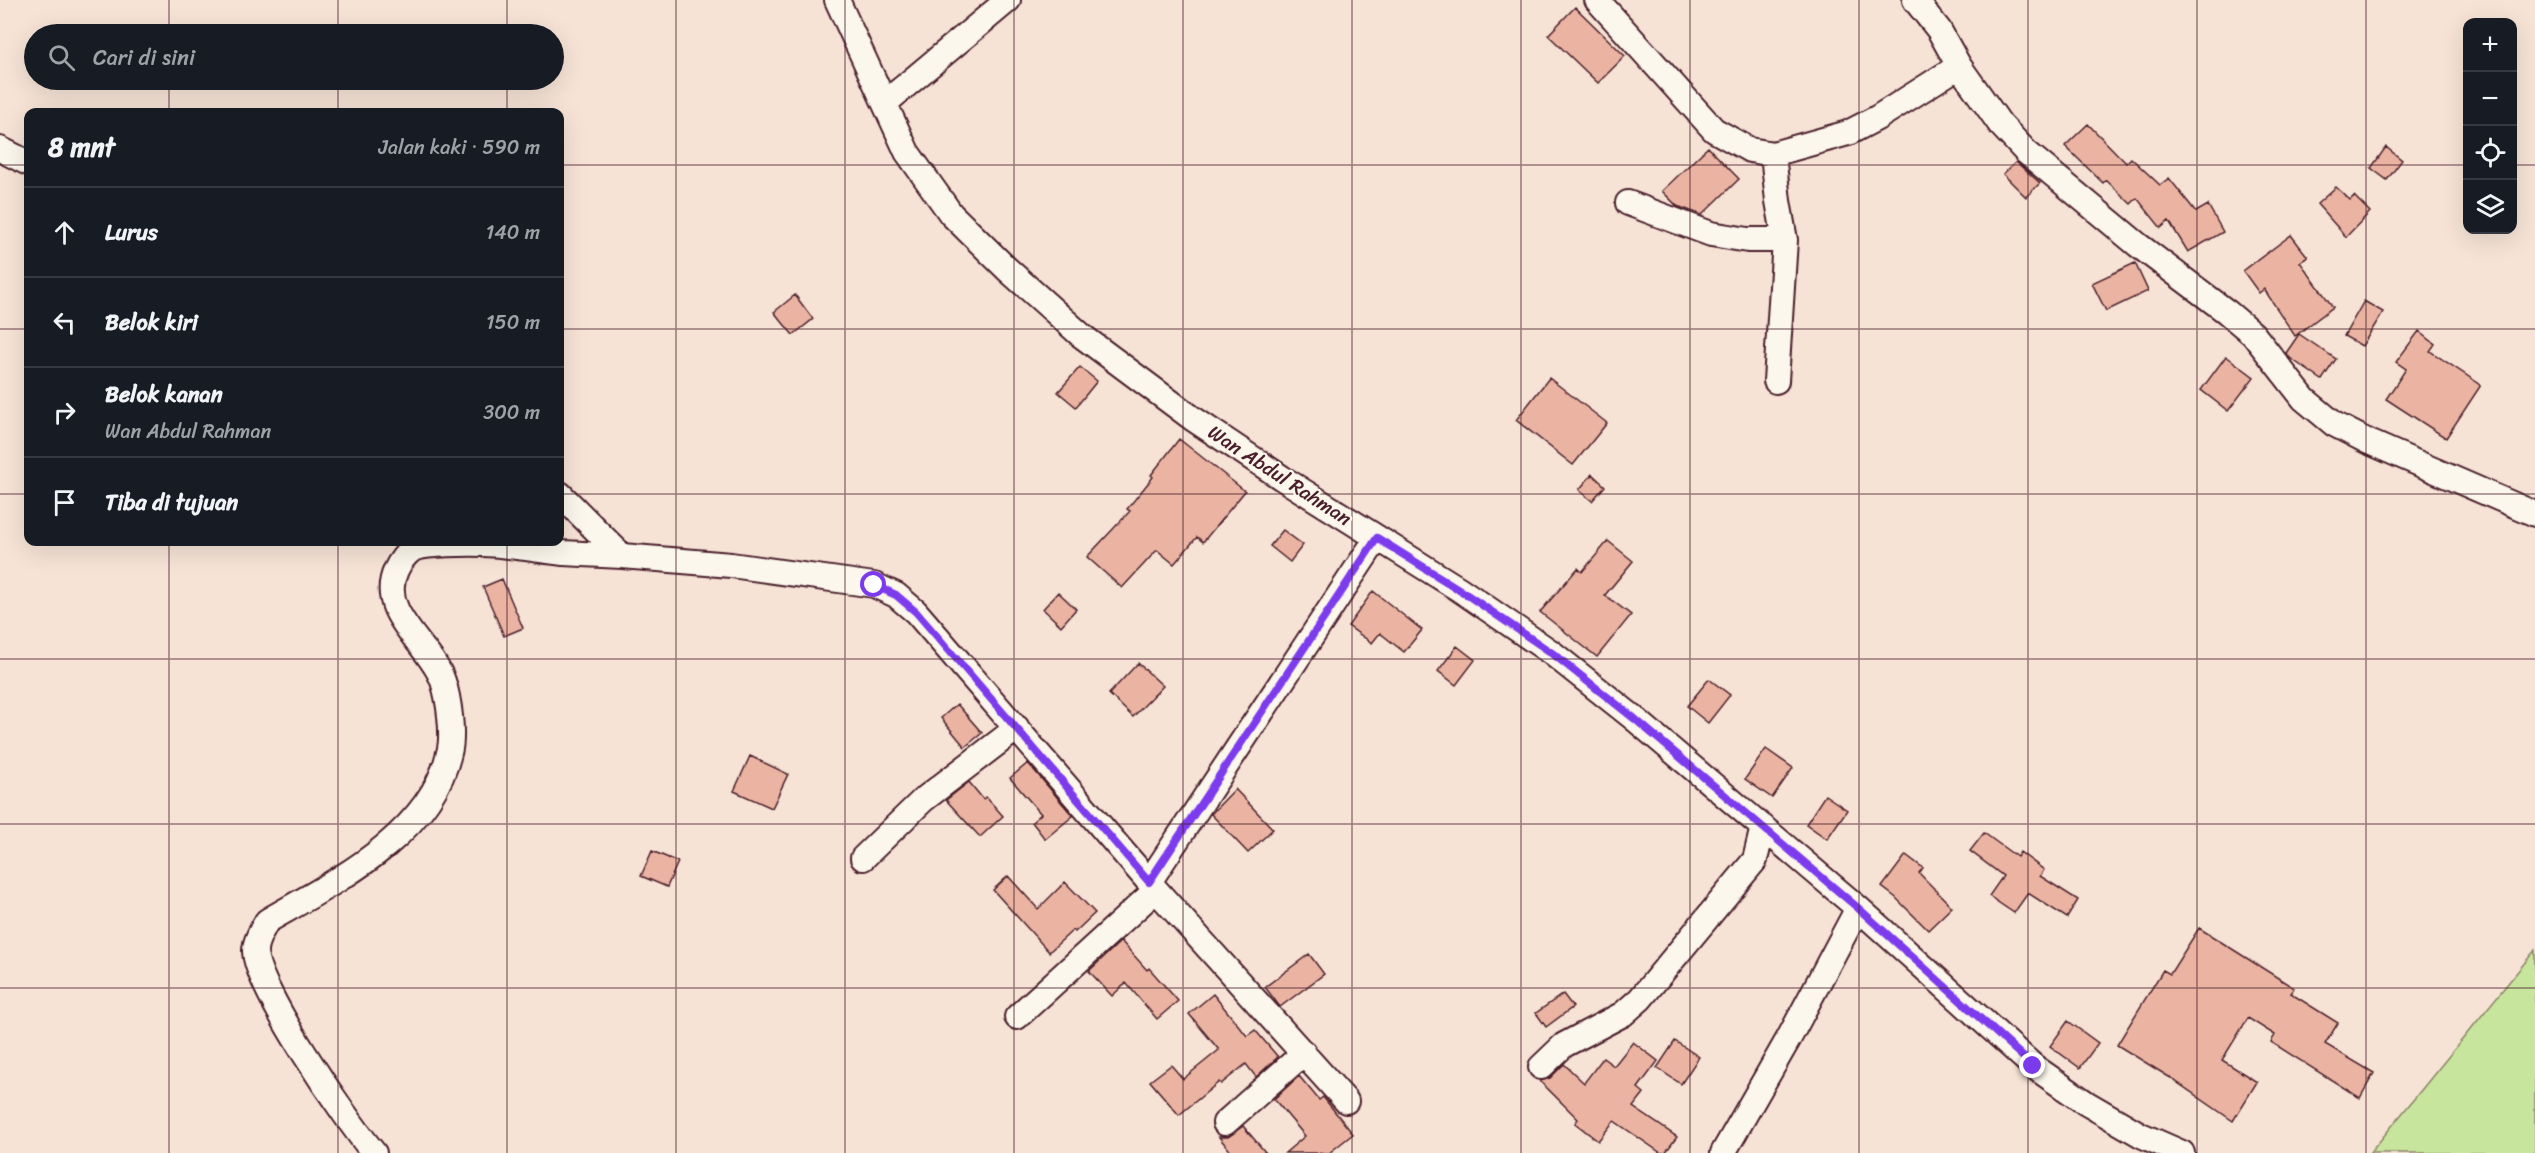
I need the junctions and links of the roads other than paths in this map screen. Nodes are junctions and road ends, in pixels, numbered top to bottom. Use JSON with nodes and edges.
{"nodes":[{"id":1,"x":837,"y":0,"type":"edge"},
{"id":2,"x":1008,"y":0,"type":"edge"},
{"id":3,"x":1597,"y":0,"type":"edge"},
{"id":4,"x":1915,"y":0,"type":"edge"},
{"id":5,"x":1959,"y":66,"type":"junction"},
{"id":6,"x":885,"y":103,"type":"junction"},
{"id":7,"x":0,"y":149,"type":"edge"},
{"id":8,"x":1773,"y":154,"type":"junction"},
{"id":9,"x":24,"y":161,"type":"edge"},
{"id":10,"x":1628,"y":203,"type":"dead end"},
{"id":11,"x":1785,"y":240,"type":"junction"},
{"id":12,"x":1776,"y":381,"type":"dead end"},
{"id":13,"x":564,"y":498,"type":"edge"},
{"id":14,"x":2535,"y":514,"type":"edge"},
{"id":15,"x":1377,"y":538,"type":"junction"},
{"id":16,"x":440,"y":546,"type":"edge"},
{"id":17,"x":516,"y":546,"type":"edge"},
{"id":18,"x":622,"y":556,"type":"junction"},
{"id":19,"x":1017,"y":728,"type":"junction"},
{"id":20,"x":1763,"y":827,"type":"junction"},
{"id":21,"x":862,"y":858,"type":"dead end"},
{"id":22,"x":1152,"y":886,"type":"junction"},
{"id":23,"x":1858,"y":908,"type":"junction"},
{"id":24,"x":1017,"y":1017,"type":"dead end"},
{"id":25,"x":1304,"y":1053,"type":"junction"},
{"id":26,"x":1540,"y":1067,"type":"dead end"},
{"id":27,"x":1346,"y":1101,"type":"dead end"},
{"id":28,"x":1225,"y":1123,"type":"dead end"},
{"id":29,"x":374,"y":1153,"type":"edge"},
{"id":30,"x":1723,"y":1153,"type":"edge"},
{"id":31,"x":2182,"y":1153,"type":"edge"}],
"edges":[{"from":1,"to":6,"type":"street","name":"Wan Abdul Rahman"},
{"from":2,"to":6,"type":"street"},
{"from":3,"to":8,"type":"street"},
{"from":4,"to":5,"type":"street"},
{"from":5,"to":8,"type":"street"},
{"from":5,"to":14,"type":"street"},
{"from":6,"to":15,"type":"street","name":"Wan Abdul Rahman"},
{"from":7,"to":9,"type":"street"},
{"from":8,"to":11,"type":"street"},
{"from":10,"to":11,"type":"street"},
{"from":11,"to":12,"type":"street"},
{"from":13,"to":18,"type":"street"},
{"from":15,"to":20,"type":"street","name":"Wan Abdul Rahman"},
{"from":15,"to":22,"type":"street"},
{"from":16,"to":29,"type":"street"},
{"from":17,"to":18,"type":"street"},
{"from":18,"to":19,"type":"street"},
{"from":19,"to":21,"type":"street"},
{"from":19,"to":22,"type":"street"},
{"from":20,"to":23,"type":"street","name":"Wan Abdul Rahman"},
{"from":20,"to":26,"type":"street"},
{"from":22,"to":24,"type":"street"},
{"from":22,"to":25,"type":"street"},
{"from":23,"to":30,"type":"street"},
{"from":23,"to":31,"type":"street","name":"Wan Abdul Rahman"},
{"from":25,"to":27,"type":"street"},
{"from":25,"to":28,"type":"street"}]}
